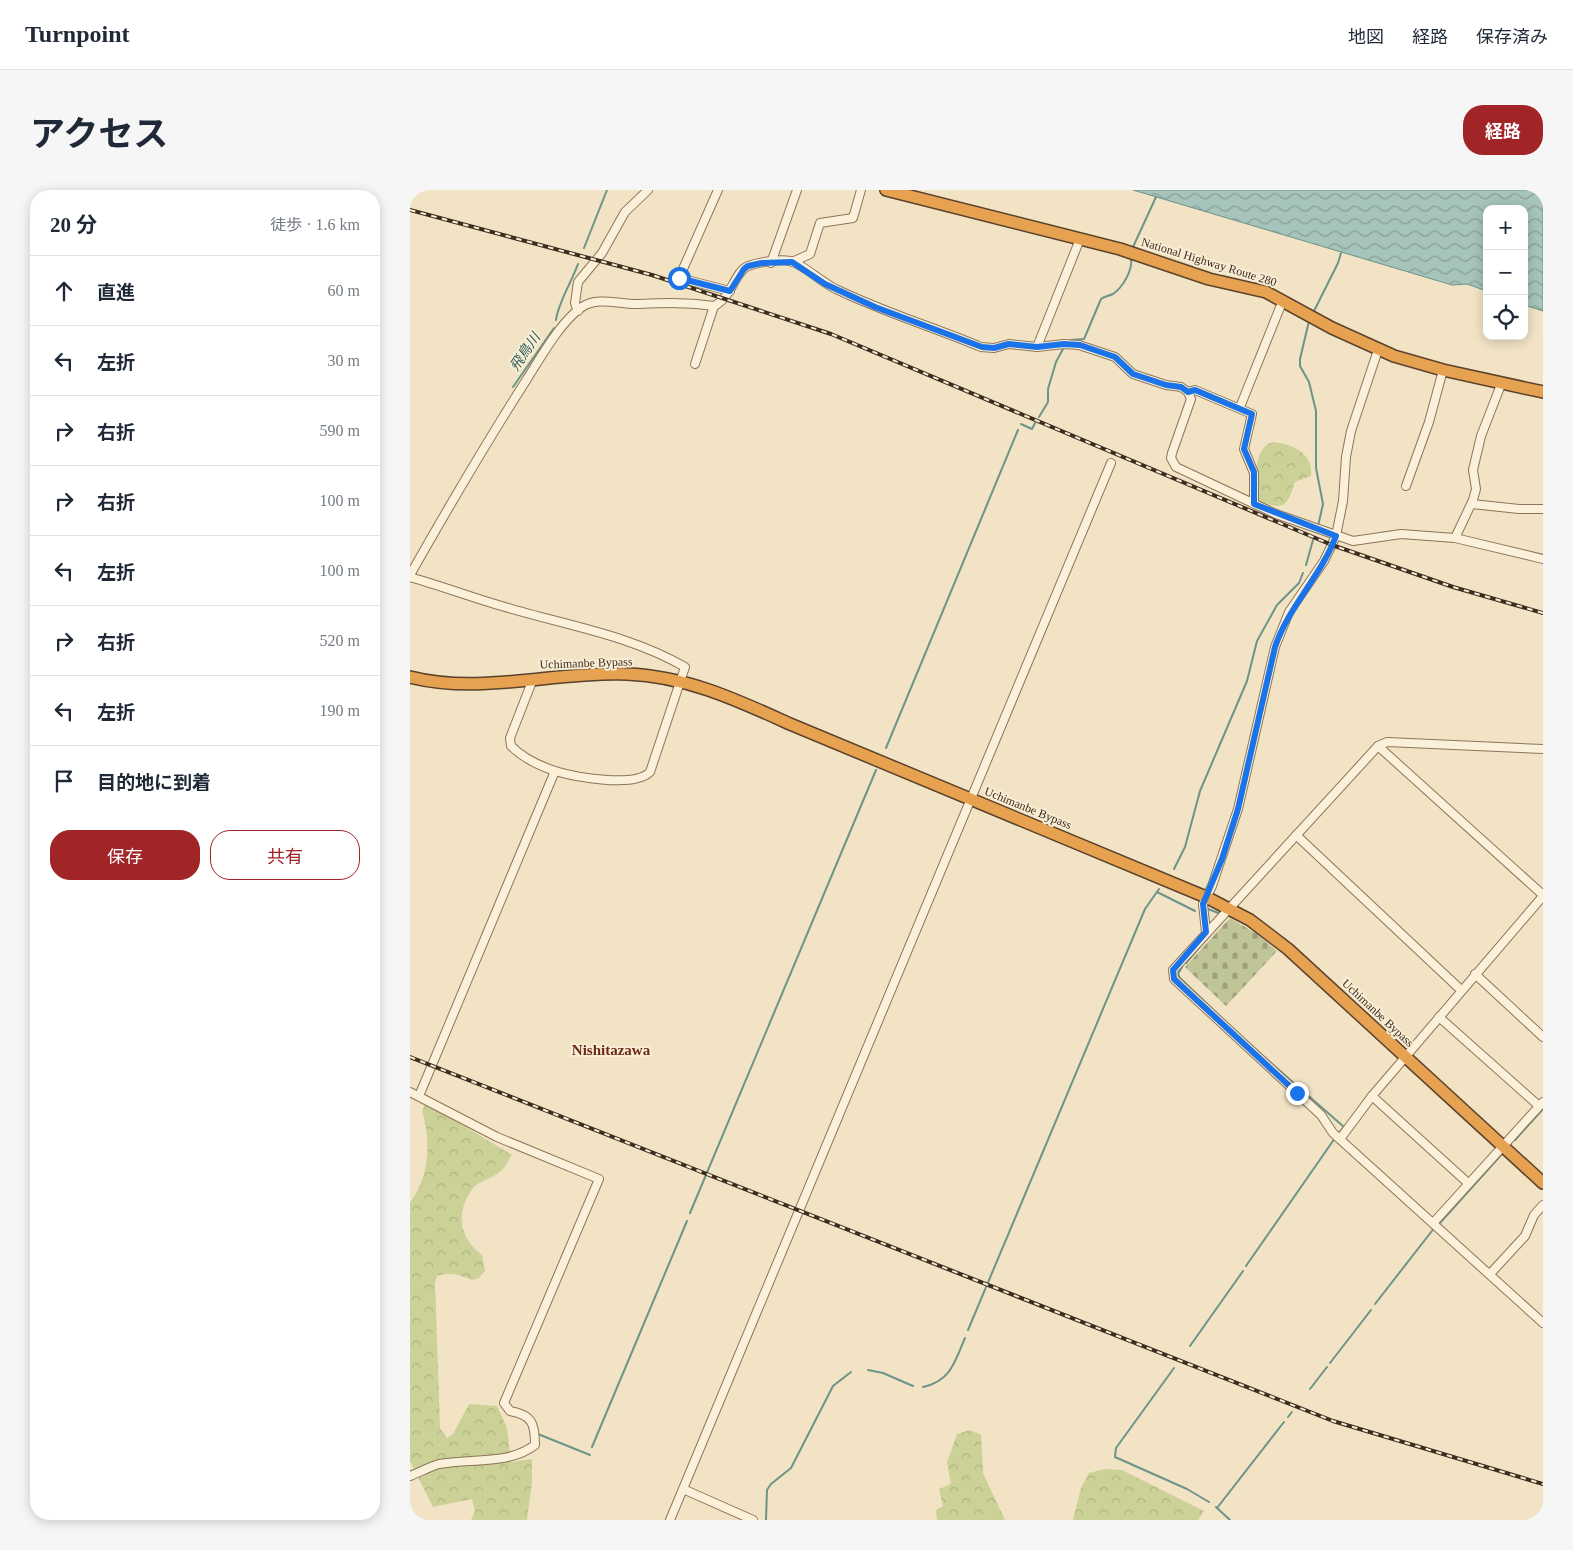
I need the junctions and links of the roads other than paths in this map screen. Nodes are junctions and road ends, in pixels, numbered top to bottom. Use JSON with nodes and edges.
{"nodes":[{"id":1,"x":648,"y":190,"type":"edge"},
{"id":2,"x":718,"y":190,"type":"edge"},
{"id":3,"x":797,"y":190,"type":"edge"},
{"id":4,"x":861,"y":190,"type":"edge"},
{"id":5,"x":886,"y":190,"type":"edge"},
{"id":6,"x":1080,"y":239,"type":"junction"},
{"id":7,"x":771,"y":262,"type":"junction"},
{"id":8,"x":792,"y":262,"type":"junction"},
{"id":9,"x":730,"y":291,"type":"junction"},
{"id":10,"x":1283,"y":300,"type":"junction"},
{"id":11,"x":714,"y":306,"type":"junction"},
{"id":12,"x":578,"y":311,"type":"junction"},
{"id":13,"x":1037,"y":347,"type":"junction"},
{"id":14,"x":1378,"y":350,"type":"junction"},
{"id":15,"x":695,"y":364,"type":"dead end"},
{"id":16,"x":1443,"y":370,"type":"junction"},
{"id":17,"x":1502,"y":382,"type":"junction"},
{"id":18,"x":1188,"y":392,"type":"junction"},
{"id":19,"x":1543,"y":392,"type":"edge"},
{"id":20,"x":1240,"y":407,"type":"junction"},
{"id":21,"x":1111,"y":464,"type":"dead end"},
{"id":22,"x":1406,"y":486,"type":"dead end"},
{"id":23,"x":1254,"y":504,"type":"junction"},
{"id":24,"x":1472,"y":504,"type":"junction"},
{"id":25,"x":1543,"y":509,"type":"edge"},
{"id":26,"x":1336,"y":536,"type":"junction"},
{"id":27,"x":1456,"y":538,"type":"junction"},
{"id":28,"x":1543,"y":559,"type":"edge"},
{"id":29,"x":410,"y":576,"type":"edge"},
{"id":30,"x":410,"y":677,"type":"edge"},
{"id":31,"x":532,"y":679,"type":"junction"},
{"id":32,"x":681,"y":681,"type":"junction"},
{"id":33,"x":1378,"y":746,"type":"junction"},
{"id":34,"x":1543,"y":749,"type":"edge"},
{"id":35,"x":555,"y":771,"type":"junction"},
{"id":36,"x":971,"y":800,"type":"junction"},
{"id":37,"x":1296,"y":835,"type":"junction"},
{"id":38,"x":1543,"y":896,"type":"edge"},
{"id":39,"x":1206,"y":897,"type":"junction"},
{"id":40,"x":1229,"y":908,"type":"junction"},
{"id":41,"x":1206,"y":932,"type":"junction"},
{"id":42,"x":1475,"y":974,"type":"junction"},
{"id":43,"x":1462,"y":990,"type":"junction"},
{"id":44,"x":1439,"y":1017,"type":"junction"},
{"id":45,"x":1543,"y":1037,"type":"edge"},
{"id":46,"x":1405,"y":1057,"type":"junction"},
{"id":47,"x":410,"y":1092,"type":"edge"},
{"id":48,"x":420,"y":1096,"type":"junction"},
{"id":49,"x":1372,"y":1096,"type":"junction"},
{"id":50,"x":1541,"y":1104,"type":"edge"},
{"id":51,"x":1340,"y":1139,"type":"junction"},
{"id":52,"x":1503,"y":1145,"type":"junction"},
{"id":53,"x":1468,"y":1183,"type":"junction"},
{"id":54,"x":1543,"y":1183,"type":"edge"},
{"id":55,"x":1543,"y":1206,"type":"edge"},
{"id":56,"x":1434,"y":1222,"type":"junction"},
{"id":57,"x":1490,"y":1274,"type":"junction"},
{"id":58,"x":1543,"y":1322,"type":"edge"},
{"id":59,"x":410,"y":1476,"type":"edge"},
{"id":60,"x":683,"y":1489,"type":"junction"},
{"id":61,"x":670,"y":1520,"type":"edge"},
{"id":62,"x":753,"y":1520,"type":"edge"}],
"edges":[{"from":1,"to":12,"type":"street"},
{"from":2,"to":9,"type":"street"},
{"from":3,"to":7,"type":"street"},
{"from":4,"to":8,"type":"street"},
{"from":5,"to":6,"type":"highway","name":"National Highway Route 280"},
{"from":6,"to":10,"type":"highway","name":"National Highway Route 280"},
{"from":6,"to":13,"type":"street"},
{"from":7,"to":8,"type":"street"},
{"from":7,"to":9,"type":"street"},
{"from":8,"to":13,"type":"street"},
{"from":9,"to":11,"type":"street"},
{"from":10,"to":14,"type":"highway","name":"National Highway Route 280"},
{"from":10,"to":20,"type":"street"},
{"from":11,"to":12,"type":"street"},
{"from":11,"to":15,"type":"street"},
{"from":12,"to":29,"type":"street"},
{"from":13,"to":18,"type":"street"},
{"from":14,"to":16,"type":"highway","name":"National Highway Route 280"},
{"from":14,"to":26,"type":"street"},
{"from":16,"to":17,"type":"highway","name":"National Highway Route 280"},
{"from":16,"to":22,"type":"street"},
{"from":17,"to":19,"type":"highway","name":"National Highway Route 280"},
{"from":17,"to":24,"type":"street"},
{"from":18,"to":20,"type":"street"},
{"from":18,"to":23,"type":"street"},
{"from":20,"to":23,"type":"street"},
{"from":21,"to":36,"type":"street"},
{"from":23,"to":26,"type":"street"},
{"from":24,"to":25,"type":"street"},
{"from":24,"to":27,"type":"street"},
{"from":26,"to":27,"type":"street"},
{"from":26,"to":39,"type":"street"},
{"from":27,"to":28,"type":"street"},
{"from":29,"to":32,"type":"street"},
{"from":30,"to":31,"type":"highway","name":"Uchimanbe Bypass"},
{"from":31,"to":32,"type":"highway","name":"Uchimanbe Bypass"},
{"from":31,"to":35,"type":"street"},
{"from":32,"to":35,"type":"street"},
{"from":32,"to":36,"type":"highway","name":"Uchimanbe Bypass"},
{"from":33,"to":34,"type":"street"},
{"from":33,"to":37,"type":"street"},
{"from":33,"to":38,"type":"street"},
{"from":35,"to":48,"type":"street"},
{"from":36,"to":39,"type":"highway","name":"Uchimanbe Bypass"},
{"from":36,"to":60,"type":"street"},
{"from":37,"to":40,"type":"street"},
{"from":37,"to":43,"type":"street"},
{"from":38,"to":42,"type":"street"},
{"from":39,"to":40,"type":"highway","name":"Uchimanbe Bypass"},
{"from":39,"to":41,"type":"street"},
{"from":40,"to":41,"type":"street"},
{"from":40,"to":46,"type":"highway","name":"Uchimanbe Bypass"},
{"from":41,"to":51,"type":"street"},
{"from":42,"to":43,"type":"street"},
{"from":42,"to":45,"type":"street"},
{"from":43,"to":44,"type":"street"},
{"from":44,"to":46,"type":"street"},
{"from":44,"to":50,"type":"street"},
{"from":46,"to":49,"type":"street"},
{"from":46,"to":52,"type":"highway","name":"Uchimanbe Bypass"},
{"from":47,"to":48,"type":"street"},
{"from":48,"to":59,"type":"street"},
{"from":49,"to":51,"type":"street"},
{"from":49,"to":53,"type":"street"},
{"from":50,"to":52,"type":"street"},
{"from":51,"to":56,"type":"street"},
{"from":52,"to":53,"type":"street"},
{"from":52,"to":54,"type":"highway","name":"Uchimanbe Bypass"},
{"from":53,"to":56,"type":"street"},
{"from":55,"to":57,"type":"street"},
{"from":56,"to":57,"type":"street"},
{"from":57,"to":58,"type":"street"},
{"from":60,"to":61,"type":"street"},
{"from":60,"to":62,"type":"street"}]}
